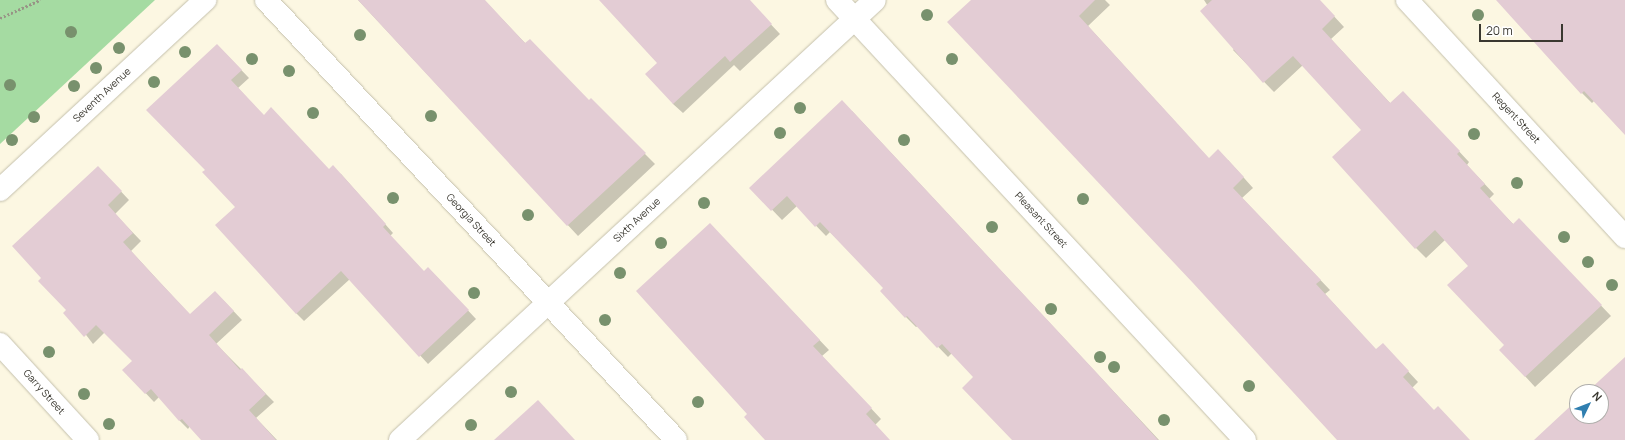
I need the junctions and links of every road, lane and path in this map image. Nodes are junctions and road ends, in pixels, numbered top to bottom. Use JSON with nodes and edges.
{"nodes":[{"id":1,"x":40,"y":0,"type":"edge"},
{"id":2,"x":205,"y":0,"type":"edge"},
{"id":3,"x":266,"y":0,"type":"edge"},
{"id":4,"x":837,"y":0,"type":"edge"},
{"id":5,"x":874,"y":0,"type":"edge"},
{"id":6,"x":1407,"y":0,"type":"edge"},
{"id":7,"x":0,"y":18,"type":"edge"},
{"id":8,"x":855,"y":18,"type":"junction"},
{"id":9,"x":0,"y":190,"type":"edge"},
{"id":10,"x":1625,"y":237,"type":"edge"},
{"id":11,"x":548,"y":302,"type":"junction"},
{"id":12,"x":0,"y":344,"type":"edge"},
{"id":13,"x":88,"y":440,"type":"edge"},
{"id":14,"x":400,"y":440,"type":"edge"},
{"id":15,"x":676,"y":440,"type":"edge"},
{"id":16,"x":1246,"y":440,"type":"edge"}],
"edges":[{"from":1,"to":7,"type":"path"},
{"from":2,"to":9,"type":"street","name":"Seventh Avenue"},
{"from":3,"to":11,"type":"street","name":"Georgia Street"},
{"from":4,"to":8,"type":"street","name":"Pleasant Street"},
{"from":5,"to":8,"type":"street","name":"Sixth Avenue"},
{"from":6,"to":10,"type":"street","name":"Regent Street"},
{"from":8,"to":11,"type":"street","name":"Sixth Avenue"},
{"from":8,"to":16,"type":"street","name":"Pleasant Street"},
{"from":11,"to":14,"type":"street","name":"Sixth Avenue"},
{"from":11,"to":15,"type":"street","name":"Georgia Street"},
{"from":12,"to":13,"type":"street","name":"Garry Street"}]}
